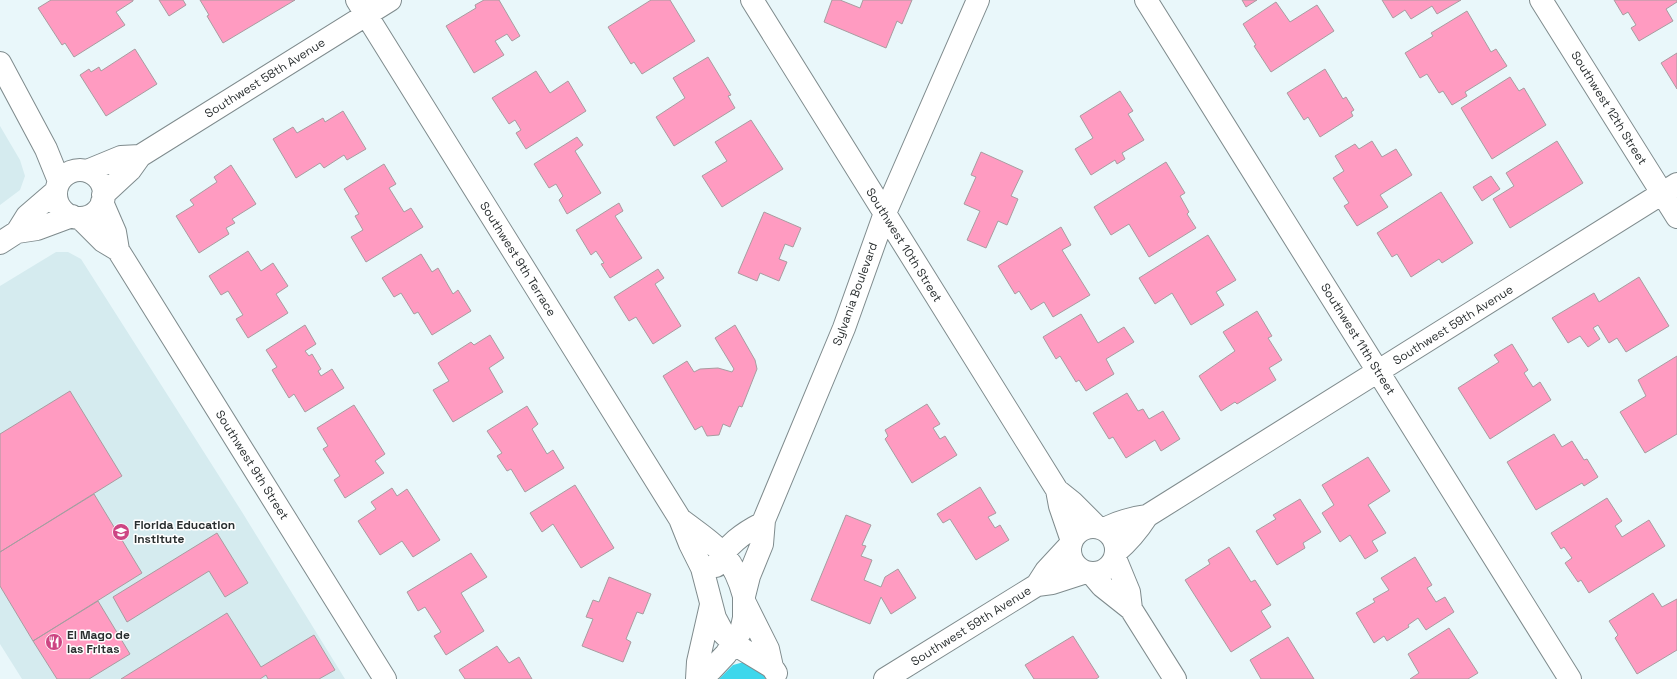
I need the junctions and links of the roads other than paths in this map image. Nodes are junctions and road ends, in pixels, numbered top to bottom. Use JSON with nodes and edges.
{"nodes":[{"id":1,"x":390,"y":0,"type":"edge"},
{"id":2,"x":752,"y":0,"type":"edge"},
{"id":3,"x":978,"y":0,"type":"edge"},
{"id":4,"x":1146,"y":0,"type":"edge"},
{"id":5,"x":1541,"y":0,"type":"edge"},
{"id":6,"x":361,"y":8,"type":"edge"},
{"id":7,"x":0,"y":63,"type":"edge"},
{"id":8,"x":140,"y":156,"type":"junction"},
{"id":9,"x":87,"y":171,"type":"junction"},
{"id":10,"x":58,"y":186,"type":"junction"},
{"id":11,"x":1670,"y":189,"type":"edge"},
{"id":12,"x":103,"y":199,"type":"junction"},
{"id":13,"x":885,"y":213,"type":"junction"},
{"id":14,"x":76,"y":217,"type":"junction"},
{"id":15,"x":1677,"y":217,"type":"edge"},
{"id":16,"x":9,"y":238,"type":"edge"},
{"id":17,"x":118,"y":250,"type":"junction"},
{"id":18,"x":1379,"y":372,"type":"junction"},
{"id":19,"x":1057,"y":490,"type":"junction"},
{"id":20,"x":1147,"y":516,"type":"junction"},
{"id":21,"x":680,"y":519,"type":"junction"},
{"id":22,"x":763,"y":523,"type":"junction"},
{"id":23,"x":1100,"y":528,"type":"junction"},
{"id":24,"x":1071,"y":542,"type":"junction"},
{"id":25,"x":1116,"y":555,"type":"junction"},
{"id":26,"x":724,"y":562,"type":"junction"},
{"id":27,"x":1088,"y":572,"type":"junction"},
{"id":28,"x":1037,"y":585,"type":"junction"},
{"id":29,"x":744,"y":599,"type":"junction"},
{"id":30,"x":711,"y":602,"type":"junction"},
{"id":31,"x":1131,"y":609,"type":"junction"},
{"id":32,"x":732,"y":636,"type":"junction"},
{"id":33,"x":776,"y":673,"type":"edge"},
{"id":34,"x":698,"y":678,"type":"edge"},
{"id":35,"x":385,"y":679,"type":"edge"},
{"id":36,"x":885,"y":679,"type":"edge"},
{"id":37,"x":1175,"y":679,"type":"edge"},
{"id":38,"x":1570,"y":679,"type":"edge"}],
"edges":[{"from":1,"to":6,"type":"street","name":"Southwest 58th Avenue"},
{"from":2,"to":13,"type":"street","name":"Southwest 10th Street"},
{"from":3,"to":13,"type":"street","name":"Sylvania Boulevard"},
{"from":4,"to":18,"type":"street","name":"Southwest 11th Street"},
{"from":5,"to":11,"type":"street","name":"Southwest 12th Street"},
{"from":6,"to":8,"type":"street","name":"Southwest 58th Avenue"},
{"from":6,"to":21,"type":"street","name":"Southwest 9th Terrace"},
{"from":7,"to":10,"type":"street"},
{"from":8,"to":9,"type":"street","name":"Southwest 58th Avenue"},
{"from":8,"to":12,"type":"street","name":"Southwest 58th Avenue"},
{"from":9,"to":10,"type":"street"},
{"from":9,"to":12,"type":"street"},
{"from":10,"to":14,"type":"street"},
{"from":10,"to":16,"type":"street"},
{"from":11,"to":15,"type":"street","name":"Southwest 12th Street"},
{"from":11,"to":18,"type":"street","name":"Southwest 59th Avenue"},
{"from":12,"to":14,"type":"street"},
{"from":12,"to":17,"type":"street","name":"Southwest 9th Street"},
{"from":13,"to":19,"type":"street","name":"Southwest 10th Street"},
{"from":13,"to":22,"type":"street","name":"Sylvania Boulevard"},
{"from":14,"to":16,"type":"street"},
{"from":14,"to":17,"type":"street","name":"Southwest 9th Street"},
{"from":17,"to":35,"type":"street","name":"Southwest 9th Street"},
{"from":18,"to":20,"type":"street","name":"Southwest 59th Avenue"},
{"from":18,"to":38,"type":"street","name":"Southwest 11th Street"},
{"from":19,"to":23,"type":"street","name":"Southwest 10th Street"},
{"from":19,"to":24,"type":"street","name":"Southwest 10th Street"},
{"from":20,"to":23,"type":"street","name":"Southwest 59th Avenue"},
{"from":20,"to":25,"type":"street","name":"Southwest 59th Avenue"},
{"from":21,"to":26,"type":"street","name":"Southwest 9th Terrace"},
{"from":21,"to":30,"type":"street","name":"Southwest 9th Terrace"},
{"from":22,"to":26,"type":"street"},
{"from":22,"to":29,"type":"street","name":"Sylvania Boulevard"},
{"from":23,"to":24,"type":"street"},
{"from":23,"to":25,"type":"street"},
{"from":24,"to":27,"type":"street"},
{"from":24,"to":28,"type":"street","name":"Southwest 59th Avenue"},
{"from":25,"to":27,"type":"street"},
{"from":25,"to":31,"type":"street"},
{"from":26,"to":29,"type":"street","name":"Southwest 9th Terrace"},
{"from":26,"to":30,"type":"street"},
{"from":27,"to":28,"type":"street","name":"Southwest 59th Avenue"},
{"from":27,"to":31,"type":"street"},
{"from":28,"to":36,"type":"street","name":"Southwest 59th Avenue"},
{"from":29,"to":32,"type":"street","name":"Sylvania Boulevard"},
{"from":29,"to":33,"type":"street","name":"Southwest 9th Terrace"},
{"from":30,"to":32,"type":"street","name":"Southwest 9th Terrace"},
{"from":30,"to":34,"type":"street"},
{"from":31,"to":37,"type":"street"},
{"from":32,"to":33,"type":"street","name":"Southwest 9th Terrace"},
{"from":32,"to":34,"type":"street"}]}
